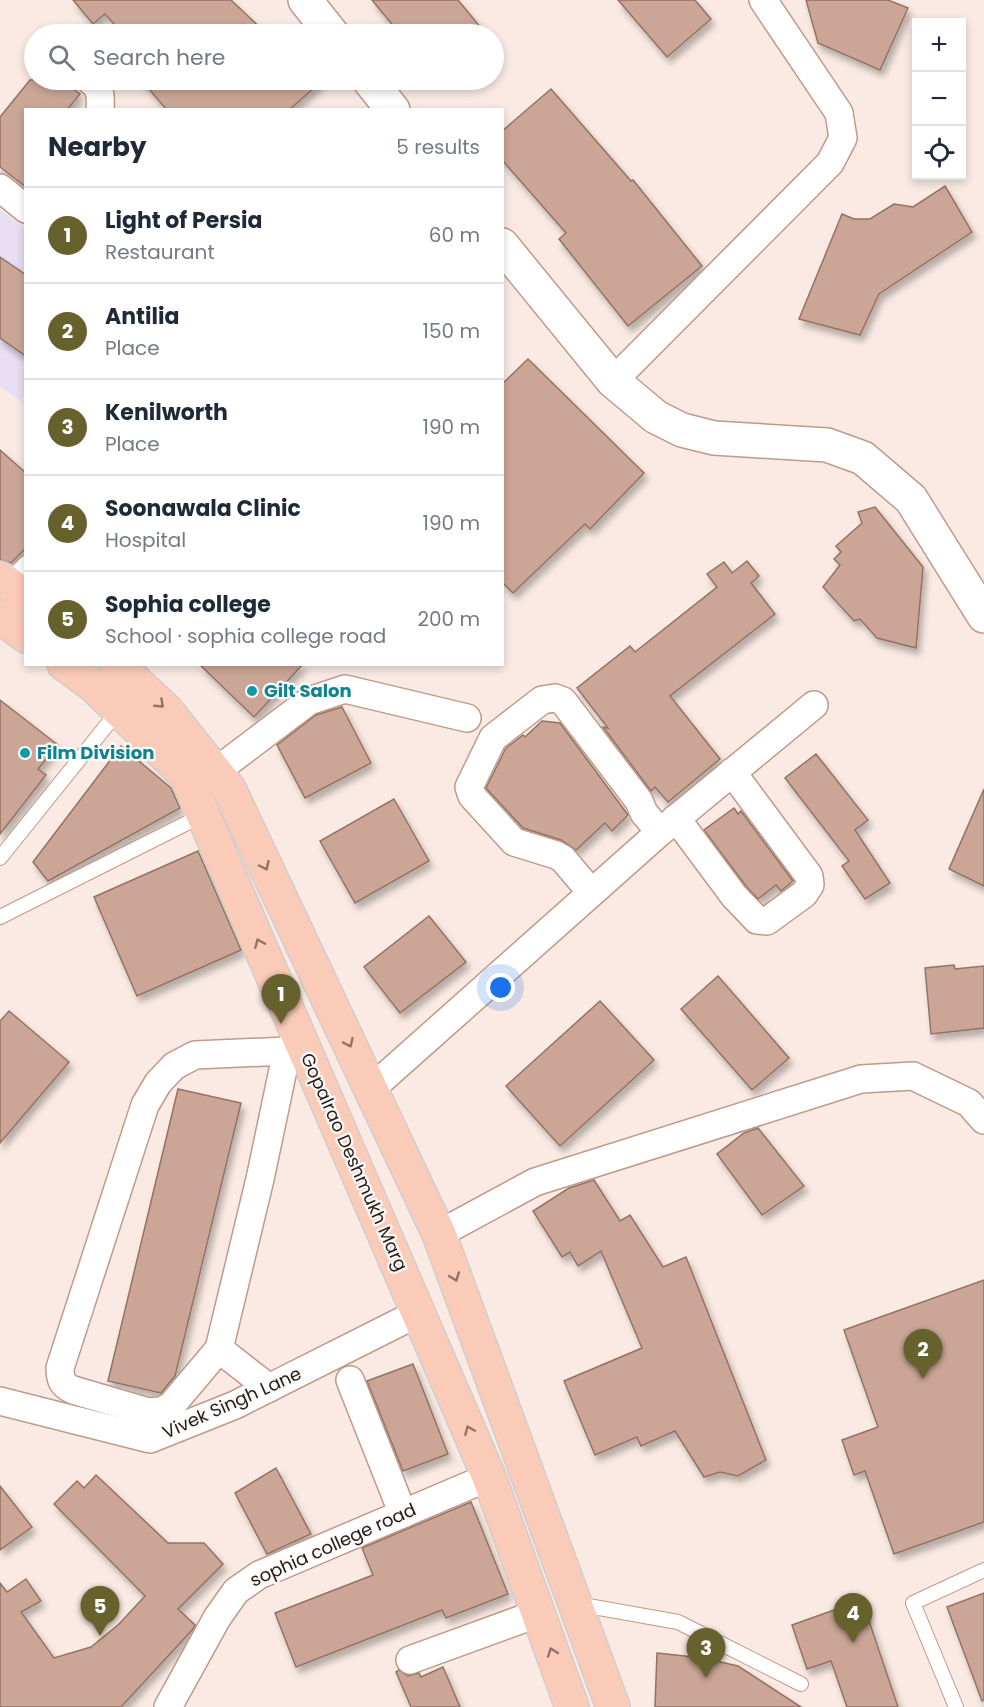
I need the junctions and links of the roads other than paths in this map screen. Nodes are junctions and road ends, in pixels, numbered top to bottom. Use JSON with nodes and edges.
{"nodes":[{"id":1,"x":304,"y":0,"type":"edge"},
{"id":2,"x":763,"y":0,"type":"edge"},
{"id":3,"x":324,"y":24,"type":"edge"},
{"id":4,"x":99,"y":90,"type":"edge"},
{"id":5,"x":377,"y":90,"type":"edge"},
{"id":6,"x":100,"y":108,"type":"edge"},
{"id":7,"x":391,"y":108,"type":"edge"},
{"id":8,"x":0,"y":188,"type":"edge"},
{"id":9,"x":24,"y":207,"type":"edge"},
{"id":10,"x":504,"y":251,"type":"edge"},
{"id":11,"x":613,"y":381,"type":"junction"},
{"id":12,"x":980,"y":602,"type":"edge"},
{"id":13,"x":0,"y":617,"type":"edge"},
{"id":14,"x":24,"y":635,"type":"edge"},
{"id":15,"x":76,"y":666,"type":"edge"},
{"id":16,"x":107,"y":671,"type":"edge"},
{"id":17,"x":814,"y":705,"type":"dead end"},
{"id":18,"x":120,"y":710,"type":"junction"},
{"id":19,"x":467,"y":718,"type":"dead end"},
{"id":20,"x":215,"y":772,"type":"junction"},
{"id":21,"x":732,"y":772,"type":"junction"},
{"id":22,"x":203,"y":815,"type":"junction"},
{"id":23,"x":668,"y":825,"type":"junction"},
{"id":24,"x":0,"y":858,"type":"edge"},
{"id":25,"x":591,"y":892,"type":"junction"},
{"id":26,"x":0,"y":917,"type":"edge"},
{"id":27,"x":294,"y":1045,"type":"junction"},
{"id":28,"x":371,"y":1089,"type":"junction"},
{"id":29,"x":984,"y":1120,"type":"edge"},
{"id":30,"x":440,"y":1234,"type":"junction"},
{"id":31,"x":420,"y":1312,"type":"junction"},
{"id":32,"x":219,"y":1349,"type":"junction"},
{"id":33,"x":350,"y":1380,"type":"dead end"},
{"id":34,"x":269,"y":1388,"type":"junction"},
{"id":35,"x":0,"y":1401,"type":"edge"},
{"id":36,"x":489,"y":1477,"type":"junction"},
{"id":37,"x":403,"y":1514,"type":"junction"},
{"id":38,"x":984,"y":1570,"type":"edge"},
{"id":39,"x":575,"y":1604,"type":"junction"},
{"id":40,"x":539,"y":1613,"type":"junction"},
{"id":41,"x":410,"y":1660,"type":"dead end"},
{"id":42,"x":801,"y":1684,"type":"dead end"},
{"id":43,"x":168,"y":1707,"type":"edge"},
{"id":44,"x":572,"y":1707,"type":"edge"},
{"id":45,"x":613,"y":1707,"type":"edge"},
{"id":46,"x":956,"y":1707,"type":"edge"}],
"edges":[{"from":1,"to":3,"type":"street"},
{"from":2,"to":11,"type":"street"},
{"from":4,"to":6,"type":"street"},
{"from":5,"to":7,"type":"street"},
{"from":8,"to":9,"type":"street"},
{"from":10,"to":11,"type":"street"},
{"from":11,"to":12,"type":"street"},
{"from":13,"to":14,"type":"main road"},
{"from":15,"to":16,"type":"main road","name":"Gopalrao Deshmukh Marg"},
{"from":16,"to":18,"type":"main road","name":"Gopalrao Deshmukh Marg"},
{"from":16,"to":20,"type":"main road","name":"Gopalrao Deshmukh Marg","one_way":true},
{"from":17,"to":21,"type":"street"},
{"from":18,"to":22,"type":"main road","name":"Gopalrao Deshmukh Marg"},
{"from":18,"to":24,"type":"lane"},
{"from":19,"to":20,"type":"street"},
{"from":20,"to":28,"type":"main road","name":"Gopalrao Deshmukh Marg","one_way":true},
{"from":21,"to":23,"type":"street"},
{"from":21,"to":23,"type":"street"},
{"from":22,"to":26,"type":"lane"},
{"from":27,"to":22,"type":"main road","name":"Gopalrao Deshmukh Marg","one_way":true},
{"from":23,"to":25,"type":"street"},
{"from":23,"to":25,"type":"street"},
{"from":25,"to":28,"type":"street"},
{"from":27,"to":31,"type":"main road","name":"Gopalrao Deshmukh Marg"},
{"from":27,"to":32,"type":"street"},
{"from":27,"to":32,"type":"street"},
{"from":28,"to":30,"type":"main road","name":"Gopalrao Deshmukh Marg"},
{"from":29,"to":30,"type":"street"},
{"from":30,"to":39,"type":"main road","name":"Gopalrao Deshmukh Marg","one_way":true},
{"from":31,"to":34,"type":"street","name":"Vivek Singh Lane"},
{"from":36,"to":31,"type":"main road","name":"Gopalrao Deshmukh Marg","one_way":true},
{"from":32,"to":34,"type":"street"},
{"from":33,"to":37,"type":"street"},
{"from":34,"to":35,"type":"street","name":"Vivek Singh Lane"},
{"from":36,"to":37,"type":"street","name":"sophia college road"},
{"from":36,"to":40,"type":"main road","name":"Gopalrao Deshmukh Marg"},
{"from":37,"to":43,"type":"street","name":"sophia college road"},
{"from":38,"to":46,"type":"lane"},
{"from":39,"to":42,"type":"lane"},
{"from":39,"to":45,"type":"main road","name":"Gopalrao Deshmukh Marg"},
{"from":40,"to":41,"type":"street"},
{"from":44,"to":40,"type":"main road","name":"Gopalrao Deshmukh Marg","one_way":true}]}
